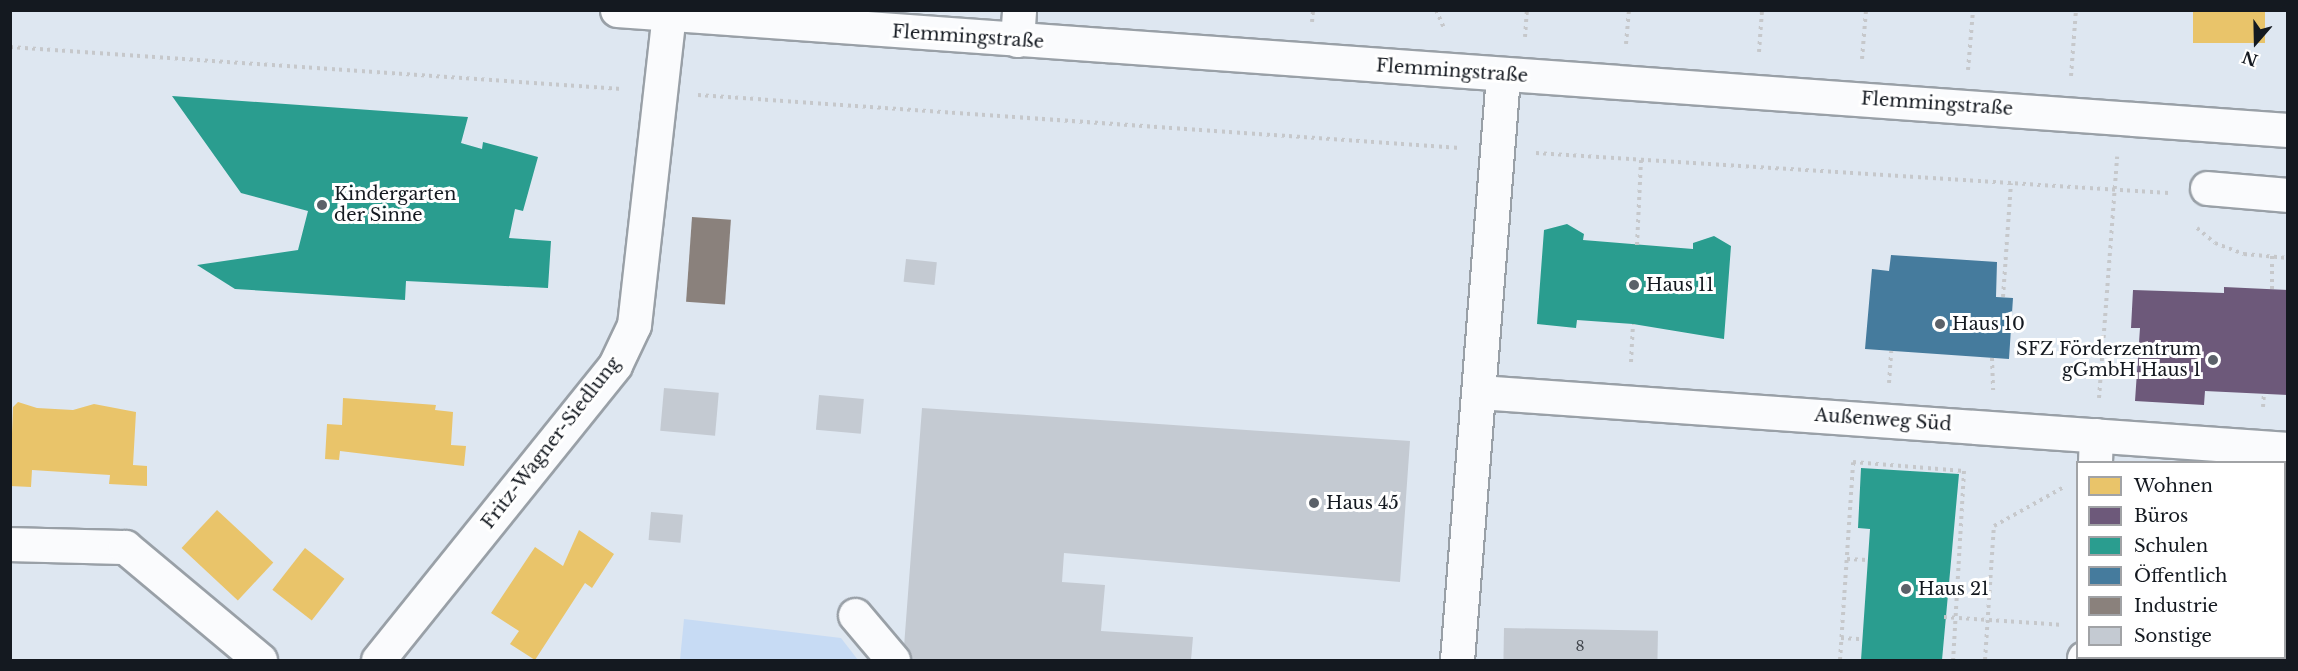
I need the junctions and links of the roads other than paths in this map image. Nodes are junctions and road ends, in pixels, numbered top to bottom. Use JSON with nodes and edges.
{"nodes":[{"id":1,"x":617,"y":10,"type":"edge"},
{"id":2,"x":669,"y":14,"type":"junction"},
{"id":3,"x":1018,"y":25,"type":"edge"},
{"id":4,"x":1503,"y":75,"type":"junction"},
{"id":5,"x":2288,"y":130,"type":"edge"},
{"id":6,"x":2206,"y":189,"type":"dead end"},
{"id":7,"x":2288,"y":195,"type":"edge"},
{"id":8,"x":1479,"y":392,"type":"junction"},
{"id":9,"x":2096,"y":449,"type":"edge"},
{"id":10,"x":2288,"y":449,"type":"edge"},
{"id":11,"x":10,"y":544,"type":"edge"},
{"id":12,"x":855,"y":615,"type":"dead end"},
{"id":13,"x":260,"y":660,"type":"edge"},
{"id":14,"x":378,"y":660,"type":"edge"},
{"id":15,"x":893,"y":660,"type":"edge"},
{"id":16,"x":1457,"y":660,"type":"edge"}],
"edges":[{"from":1,"to":2,"type":"street","name":"Flemmingstraße"},
{"from":2,"to":3,"type":"street","name":"Flemmingstraße"},
{"from":2,"to":14,"type":"street","name":"Fritz-Wagner-Siedlung"},
{"from":3,"to":4,"type":"street","name":"Flemmingstraße"},
{"from":4,"to":5,"type":"street","name":"Flemmingstraße"},
{"from":4,"to":8,"type":"street"},
{"from":6,"to":7,"type":"street"},
{"from":8,"to":9,"type":"street","name":"Außenweg Süd"},
{"from":8,"to":16,"type":"street"},
{"from":9,"to":10,"type":"street","name":"Außenweg Süd"},
{"from":11,"to":13,"type":"street"},
{"from":12,"to":15,"type":"street"}]}
